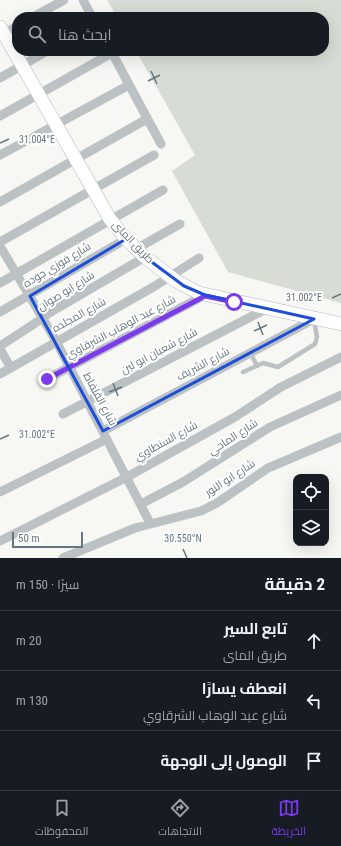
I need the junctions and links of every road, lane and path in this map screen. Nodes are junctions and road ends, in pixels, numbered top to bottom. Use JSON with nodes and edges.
{"nodes":[{"id":1,"x":64,"y":0,"type":"edge"},
{"id":2,"x":83,"y":0,"type":"edge"},
{"id":3,"x":42,"y":12,"type":"edge"},
{"id":4,"x":89,"y":12,"type":"edge"},
{"id":5,"x":12,"y":29,"type":"edge"},
{"id":6,"x":2,"y":34,"type":"edge"},
{"id":7,"x":12,"y":50,"type":"edge"},
{"id":8,"x":16,"y":56,"type":"edge"},
{"id":9,"x":39,"y":56,"type":"edge"},
{"id":10,"x":104,"y":56,"type":"edge"},
{"id":11,"x":113,"y":56,"type":"edge"},
{"id":12,"x":22,"y":66,"type":"junction"},
{"id":13,"x":0,"y":78,"type":"edge"},
{"id":14,"x":129,"y":85,"type":"junction"},
{"id":15,"x":38,"y":93,"type":"junction"},
{"id":16,"x":0,"y":116,"type":"edge"},
{"id":17,"x":147,"y":119,"type":"junction"},
{"id":18,"x":55,"y":125,"type":"junction"},
{"id":19,"x":162,"y":144,"type":"dead end"},
{"id":20,"x":0,"y":155,"type":"edge"},
{"id":21,"x":154,"y":155,"type":"dead end"},
{"id":22,"x":75,"y":159,"type":"junction"},
{"id":23,"x":92,"y":190,"type":"junction"},
{"id":24,"x":162,"y":190,"type":"dead end"},
{"id":25,"x":0,"y":202,"type":"edge"},
{"id":26,"x":110,"y":219,"type":"junction"},
{"id":27,"x":180,"y":224,"type":"dead end"},
{"id":28,"x":126,"y":238,"type":"junction"},
{"id":29,"x":0,"y":242,"type":"edge"},
{"id":30,"x":0,"y":246,"type":"edge"},
{"id":31,"x":140,"y":253,"type":"junction"},
{"id":32,"x":199,"y":258,"type":"dead end"},
{"id":33,"x":17,"y":273,"type":"junction"},
{"id":34,"x":169,"y":276,"type":"junction"},
{"id":35,"x":0,"y":283,"type":"edge"},
{"id":36,"x":30,"y":296,"type":"junction"},
{"id":37,"x":205,"y":296,"type":"junction"},
{"id":38,"x":266,"y":309,"type":"junction"},
{"id":39,"x":0,"y":312,"type":"edge"},
{"id":40,"x":43,"y":318,"type":"junction"},
{"id":41,"x":314,"y":319,"type":"junction"},
{"id":42,"x":341,"y":324,"type":"edge"},
{"id":43,"x":56,"y":342,"type":"junction"},
{"id":44,"x":0,"y":346,"type":"edge"},
{"id":45,"x":0,"y":349,"type":"edge"},
{"id":46,"x":250,"y":352,"type":"junction"},
{"id":47,"x":341,"y":357,"type":"edge"},
{"id":48,"x":257,"y":366,"type":"junction"},
{"id":49,"x":70,"y":367,"type":"junction"},
{"id":50,"x":11,"y":368,"type":"junction"},
{"id":51,"x":243,"y":372,"type":"dead end"},
{"id":52,"x":0,"y":374,"type":"edge"},
{"id":53,"x":47,"y":379,"type":"dead end"},
{"id":54,"x":341,"y":395,"type":"edge"},
{"id":55,"x":88,"y":402,"type":"junction"},
{"id":56,"x":63,"y":414,"type":"dead end"},
{"id":57,"x":105,"y":435,"type":"junction"},
{"id":58,"x":341,"y":437,"type":"edge"},
{"id":59,"x":127,"y":476,"type":"junction"},
{"id":60,"x":0,"y":492,"type":"edge"},
{"id":61,"x":141,"y":504,"type":"junction"},
{"id":62,"x":150,"y":523,"type":"junction"},
{"id":63,"x":0,"y":541,"type":"edge"},
{"id":64,"x":63,"y":558,"type":"edge"}],
"edges":[{"from":1,"to":3,"type":"street"},
{"from":2,"to":4,"type":"street"},
{"from":5,"to":6,"type":"street"},
{"from":6,"to":7,"type":"street","name":"طريق الماى"},
{"from":8,"to":12,"type":"street","name":"طريق الماى"},
{"from":9,"to":12,"type":"street"},
{"from":10,"to":15,"type":"street"},
{"from":11,"to":14,"type":"street"},
{"from":12,"to":13,"type":"street"},
{"from":12,"to":15,"type":"street","name":"طريق الماى"},
{"from":14,"to":17,"type":"street"},
{"from":14,"to":18,"type":"street"},
{"from":15,"to":16,"type":"street"},
{"from":15,"to":18,"type":"street","name":"طريق الماى"},
{"from":17,"to":19,"type":"street"},
{"from":17,"to":22,"type":"street"},
{"from":18,"to":20,"type":"street"},
{"from":18,"to":22,"type":"street","name":"طريق الماى"},
{"from":21,"to":23,"type":"street"},
{"from":22,"to":23,"type":"street","name":"طريق الماى"},
{"from":22,"to":25,"type":"street"},
{"from":23,"to":26,"type":"street","name":"طريق الماى"},
{"from":23,"to":29,"type":"street"},
{"from":24,"to":26,"type":"street"},
{"from":26,"to":28,"type":"street","name":"طريق الماى"},
{"from":26,"to":33,"type":"street"},
{"from":27,"to":31,"type":"street","name":"شارع ابو صوان"},
{"from":28,"to":31,"type":"street","name":"طريق الماى"},
{"from":28,"to":36,"type":"street","name":"شارع فوزي جوده"},
{"from":30,"to":33,"type":"street","name":"شارع القلفاط"},
{"from":31,"to":34,"type":"street","name":"طريق الماى"},
{"from":31,"to":40,"type":"street","name":"شارع ابو صوان"},
{"from":32,"to":34,"type":"street","name":"شارع المجلده"},
{"from":33,"to":35,"type":"street"},
{"from":33,"to":36,"type":"street","name":"شارع القلفاط"},
{"from":34,"to":37,"type":"street","name":"طريق الماى"},
{"from":34,"to":43,"type":"street","name":"شارع المجلده"},
{"from":36,"to":39,"type":"street","name":"شارع فوزي جوده"},
{"from":36,"to":40,"type":"street","name":"شارع القلفاط"},
{"from":37,"to":38,"type":"street","name":"طريق الماى"},
{"from":37,"to":49,"type":"street","name":"شارع عبد الوهاب الشرقاوي"},
{"from":38,"to":41,"type":"street","name":"طريق الماى"},
{"from":38,"to":55,"type":"street","name":"شارع شعبان ابو لبن"},
{"from":40,"to":43,"type":"street","name":"شارع القلفاط"},
{"from":40,"to":44,"type":"street","name":"شارع ابو صوان"},
{"from":41,"to":42,"type":"street","name":"طريق الماى"},
{"from":41,"to":46,"type":"street","name":"شارع الشريف"},
{"from":41,"to":48,"type":"lane"},
{"from":43,"to":49,"type":"street","name":"شارع القلفاط"},
{"from":43,"to":50,"type":"street","name":"شارع المجلده"},
{"from":45,"to":50,"type":"street"},
{"from":46,"to":48,"type":"lane"},
{"from":46,"to":57,"type":"street","name":"شارع الشريف"},
{"from":47,"to":59,"type":"street","name":"شارع السنطاوي"},
{"from":48,"to":51,"type":"lane"},
{"from":49,"to":53,"type":"street","name":"شارع عبد الوهاب الشرقاوي"},
{"from":49,"to":55,"type":"street","name":"شارع القلفاط"},
{"from":50,"to":52,"type":"street","name":"شارع المجلده"},
{"from":54,"to":61,"type":"street","name":"شارع الماحي"},
{"from":55,"to":56,"type":"street","name":"شارع شعبان ابو لبن"},
{"from":55,"to":57,"type":"street","name":"شارع القلفاط"},
{"from":57,"to":59,"type":"street","name":"شارع القلفاط"},
{"from":57,"to":60,"type":"street","name":"شارع الشريف"},
{"from":58,"to":62,"type":"street","name":"شارع ابو النور"},
{"from":59,"to":61,"type":"street","name":"شارع القلفاط"},
{"from":59,"to":63,"type":"street","name":"شارع السنطاوي"},
{"from":61,"to":62,"type":"street","name":"شارع القلفاط"},
{"from":62,"to":64,"type":"street","name":"شارع ابو النور"}]}
